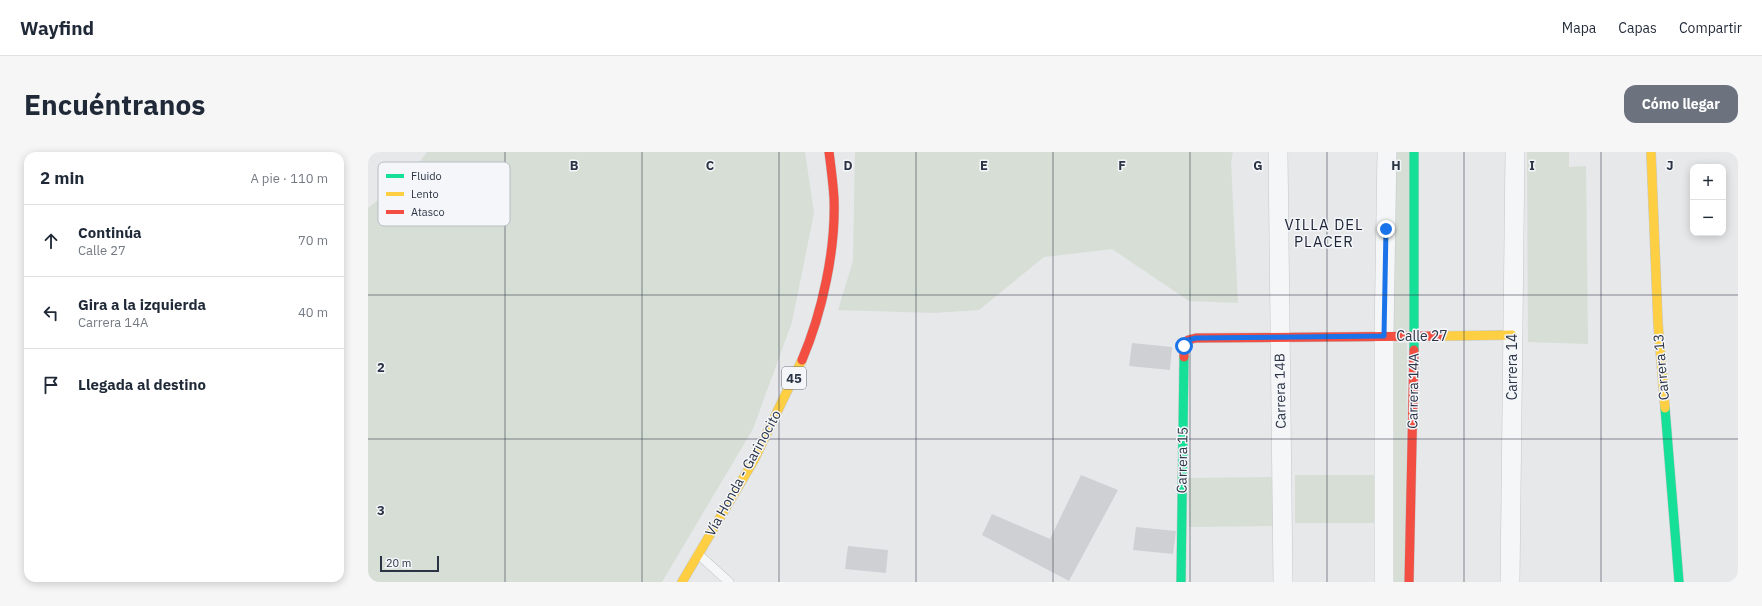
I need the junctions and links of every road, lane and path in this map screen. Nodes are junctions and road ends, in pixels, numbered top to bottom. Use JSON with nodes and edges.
{"nodes":[{"id":1,"x":829,"y":152,"type":"edge"},
{"id":2,"x":1278,"y":152,"type":"edge"},
{"id":3,"x":1387,"y":152,"type":"edge"},
{"id":4,"x":1414,"y":152,"type":"edge"},
{"id":5,"x":1515,"y":152,"type":"edge"},
{"id":6,"x":1651,"y":152,"type":"edge"},
{"id":7,"x":1512,"y":335,"type":"junction"},
{"id":8,"x":1384,"y":336,"type":"junction"},
{"id":9,"x":1414,"y":336,"type":"junction"},
{"id":10,"x":1280,"y":338,"type":"junction"},
{"id":11,"x":1188,"y":340,"type":"joint"},
{"id":12,"x":697,"y":554,"type":"junction"},
{"id":13,"x":682,"y":582,"type":"edge"},
{"id":14,"x":729,"y":582,"type":"edge"},
{"id":15,"x":1181,"y":582,"type":"edge"},
{"id":16,"x":1283,"y":582,"type":"edge"},
{"id":17,"x":1384,"y":582,"type":"edge"},
{"id":18,"x":1409,"y":582,"type":"edge"},
{"id":19,"x":1510,"y":582,"type":"edge"},
{"id":20,"x":1679,"y":582,"type":"edge"}],
"edges":[{"from":1,"to":12,"type":"main road","name":"Vía Honda - Garinocito","number":"45"},
{"from":2,"to":10,"type":"street","name":"Carrera 14B"},
{"from":3,"to":8,"type":"street","name":"Carrera 14A"},
{"from":4,"to":9,"type":"main road","name":"Carrera 14A"},
{"from":5,"to":7,"type":"street","name":"Carrera 14"},
{"from":6,"to":20,"type":"main road","name":"Carrera 13"},
{"from":7,"to":9,"type":"main road","name":"Calle 27"},
{"from":7,"to":19,"type":"street","name":"Carrera 14"},
{"from":8,"to":9,"type":"main road","name":"Calle 27"},
{"from":8,"to":10,"type":"main road","name":"Calle 27"},
{"from":8,"to":17,"type":"street","name":"Carrera 14A"},
{"from":9,"to":18,"type":"main road","name":"Carrera 14A"},
{"from":10,"to":11,"type":"main road","name":"Calle 27"},
{"from":10,"to":16,"type":"street","name":"Carrera 14B"},
{"from":11,"to":15,"type":"main road","name":"Carrera 15"},
{"from":12,"to":13,"type":"main road","name":"Vía Honda - Garinocito","number":"45"},
{"from":12,"to":14,"type":"lane"}]}
